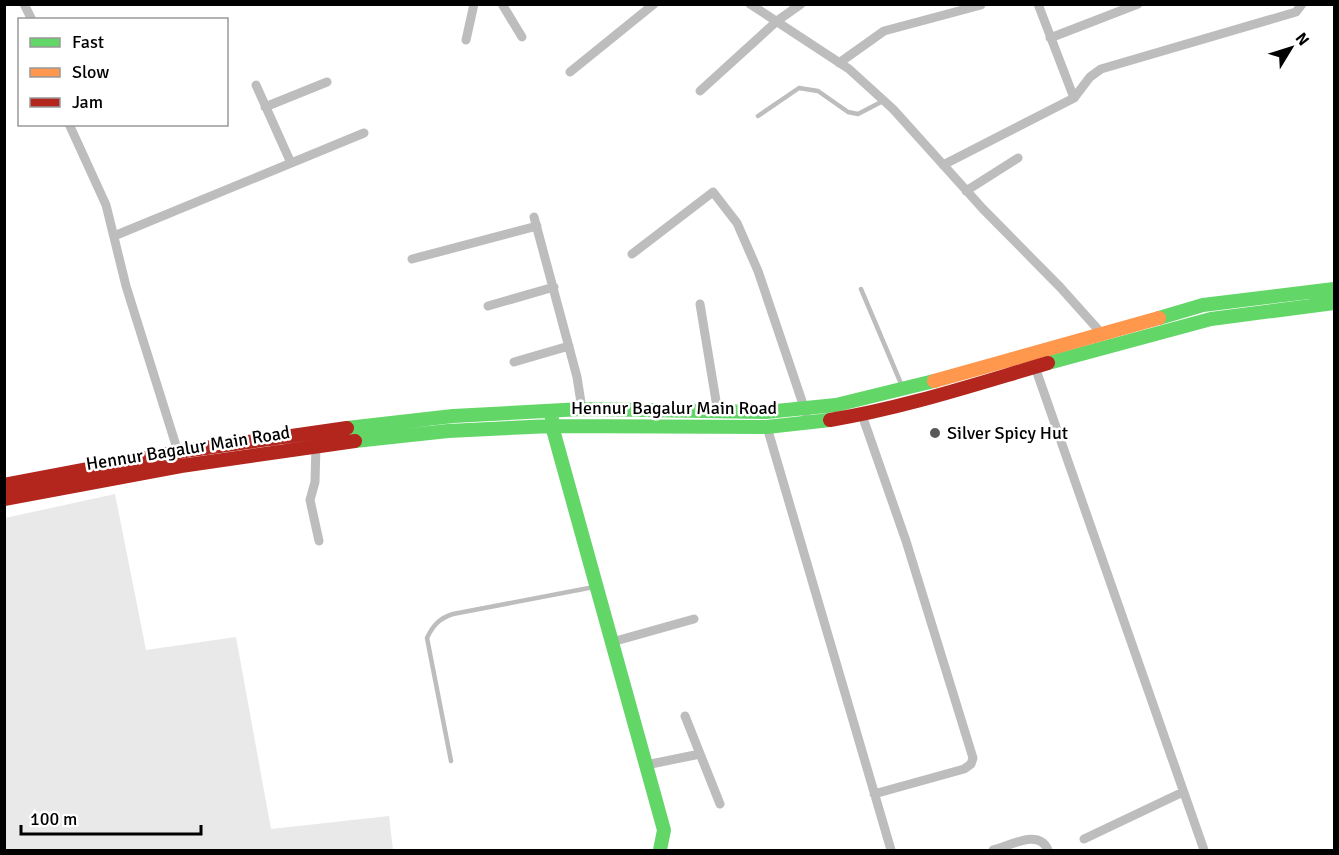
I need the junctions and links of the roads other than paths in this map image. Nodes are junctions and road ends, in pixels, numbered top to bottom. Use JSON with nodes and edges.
{"nodes":[{"id":1,"x":24,"y":4,"type":"edge"},
{"id":2,"x":474,"y":4,"type":"edge"},
{"id":3,"x":502,"y":4,"type":"edge"},
{"id":4,"x":654,"y":4,"type":"edge"},
{"id":5,"x":750,"y":4,"type":"edge"},
{"id":6,"x":801,"y":4,"type":"edge"},
{"id":7,"x":1038,"y":4,"type":"edge"},
{"id":8,"x":1138,"y":4,"type":"edge"},
{"id":9,"x":1302,"y":4,"type":"edge"},
{"id":10,"x":981,"y":5,"type":"edge"},
{"id":11,"x":31,"y":18,"type":"edge"},
{"id":12,"x":777,"y":21,"type":"junction"},
{"id":13,"x":522,"y":36,"type":"dead end"},
{"id":14,"x":1050,"y":38,"type":"junction"},
{"id":15,"x":466,"y":40,"type":"dead end"},
{"id":16,"x":839,"y":63,"type":"junction"},
{"id":17,"x":570,"y":72,"type":"dead end"},
{"id":18,"x":327,"y":82,"type":"dead end"},
{"id":19,"x":256,"y":85,"type":"dead end"},
{"id":20,"x":700,"y":91,"type":"dead end"},
{"id":21,"x":1074,"y":98,"type":"junction"},
{"id":22,"x":884,"y":101,"type":"junction"},
{"id":23,"x":265,"y":107,"type":"junction"},
{"id":24,"x":758,"y":116,"type":"dead end"},
{"id":25,"x":70,"y":126,"type":"edge"},
{"id":26,"x":364,"y":133,"type":"dead end"},
{"id":27,"x":1018,"y":158,"type":"dead end"},
{"id":28,"x":291,"y":163,"type":"junction"},
{"id":29,"x":943,"y":165,"type":"junction"},
{"id":30,"x":966,"y":191,"type":"junction"},
{"id":31,"x":114,"y":236,"type":"junction"},
{"id":32,"x":632,"y":254,"type":"dead end"},
{"id":33,"x":412,"y":259,"type":"dead end"},
{"id":34,"x":554,"y":287,"type":"junction"},
{"id":35,"x":861,"y":289,"type":"dead end"},
{"id":36,"x":1335,"y":289,"type":"edge"},
{"id":37,"x":1335,"y":303,"type":"edge"},
{"id":38,"x":700,"y":304,"type":"dead end"},
{"id":39,"x":488,"y":306,"type":"dead end"},
{"id":40,"x":1101,"y":333,"type":"junction"},
{"id":41,"x":1109,"y":345,"type":"junction"},
{"id":42,"x":569,"y":346,"type":"junction"},
{"id":43,"x":513,"y":362,"type":"dead end"},
{"id":44,"x":1035,"y":367,"type":"junction"},
{"id":45,"x":903,"y":390,"type":"junction"},
{"id":46,"x":582,"y":409,"type":"junction"},
{"id":47,"x":806,"y":409,"type":"junction"},
{"id":48,"x":552,"y":410,"type":"junction"},
{"id":49,"x":718,"y":413,"type":"junction"},
{"id":50,"x":862,"y":415,"type":"junction"},
{"id":51,"x":807,"y":424,"type":"junction"},
{"id":52,"x":552,"y":426,"type":"junction"},
{"id":53,"x":767,"y":427,"type":"junction"},
{"id":54,"x":316,"y":445,"type":"junction"},
{"id":55,"x":179,"y":459,"type":"junction"},
{"id":56,"x":4,"y":485,"type":"edge"},
{"id":57,"x":4,"y":499,"type":"edge"},
{"id":58,"x":319,"y":541,"type":"dead end"},
{"id":59,"x":596,"y":586,"type":"junction"},
{"id":60,"x":694,"y":620,"type":"dead end"},
{"id":61,"x":612,"y":642,"type":"junction"},
{"id":62,"x":685,"y":716,"type":"dead end"},
{"id":63,"x":700,"y":754,"type":"junction"},
{"id":64,"x":451,"y":761,"type":"dead end"},
{"id":65,"x":646,"y":765,"type":"junction"},
{"id":66,"x":1183,"y":792,"type":"junction"},
{"id":67,"x":874,"y":794,"type":"junction"},
{"id":68,"x":720,"y":804,"type":"dead end"},
{"id":69,"x":1084,"y":839,"type":"dead end"},
{"id":70,"x":660,"y":850,"type":"edge"},
{"id":71,"x":891,"y":850,"type":"edge"},
{"id":72,"x":993,"y":850,"type":"edge"},
{"id":73,"x":1048,"y":850,"type":"edge"},
{"id":74,"x":1204,"y":850,"type":"edge"}],
"edges":[{"from":1,"to":11,"type":"street"},
{"from":2,"to":15,"type":"street"},
{"from":3,"to":13,"type":"street"},
{"from":4,"to":17,"type":"street"},
{"from":5,"to":12,"type":"street"},
{"from":6,"to":12,"type":"street"},
{"from":7,"to":14,"type":"street"},
{"from":8,"to":14,"type":"street"},
{"from":9,"to":21,"type":"street"},
{"from":10,"to":16,"type":"street"},
{"from":12,"to":16,"type":"street"},
{"from":12,"to":20,"type":"street"},
{"from":14,"to":21,"type":"street"},
{"from":16,"to":22,"type":"street"},
{"from":18,"to":23,"type":"street"},
{"from":19,"to":23,"type":"street"},
{"from":21,"to":29,"type":"street"},
{"from":22,"to":24,"type":"lane"},
{"from":22,"to":29,"type":"street"},
{"from":23,"to":28,"type":"street"},
{"from":25,"to":31,"type":"street"},
{"from":26,"to":28,"type":"street"},
{"from":27,"to":30,"type":"street"},
{"from":28,"to":31,"type":"street"},
{"from":29,"to":30,"type":"street"},
{"from":30,"to":40,"type":"street"},
{"from":31,"to":55,"type":"street"},
{"from":32,"to":47,"type":"street"},
{"from":33,"to":34,"type":"street"},
{"from":34,"to":39,"type":"street"},
{"from":34,"to":42,"type":"street"},
{"from":35,"to":45,"type":"lane"},
{"from":36,"to":40,"type":"main road","name":"Hennur Bagalur Main Road"},
{"from":37,"to":41,"type":"main road","name":"Hennur Bagalur Main Road"},
{"from":38,"to":49,"type":"street"},
{"from":40,"to":41,"type":"street"},
{"from":40,"to":45,"type":"main road","name":"Hennur Bagalur Main Road"},
{"from":41,"to":44,"type":"main road","name":"Hennur Bagalur Main Road"},
{"from":42,"to":43,"type":"street"},
{"from":42,"to":46,"type":"street"},
{"from":44,"to":50,"type":"main road","name":"Hennur Bagalur Main Road"},
{"from":44,"to":66,"type":"street"},
{"from":45,"to":47,"type":"main road","name":"Hennur Bagalur Main Road"},
{"from":46,"to":48,"type":"main road","name":"Hennur Bagalur Main Road"},
{"from":46,"to":49,"type":"main road","name":"Hennur Bagalur Main Road"},
{"from":47,"to":49,"type":"main road","name":"Hennur Bagalur Main Road"},
{"from":47,"to":51,"type":"street"},
{"from":48,"to":52,"type":"main road"},
{"from":48,"to":55,"type":"main road","name":"Hennur Bagalur Main Road"},
{"from":50,"to":51,"type":"main road","name":"Hennur Bagalur Main Road"},
{"from":50,"to":67,"type":"street"},
{"from":51,"to":53,"type":"main road","name":"Hennur Bagalur Main Road"},
{"from":52,"to":53,"type":"main road","name":"Hennur Bagalur Main Road"},
{"from":52,"to":54,"type":"main road","name":"Hennur Bagalur Main Road"},
{"from":52,"to":59,"type":"main road"},
{"from":53,"to":67,"type":"street"},
{"from":54,"to":55,"type":"main road","name":"Hennur Bagalur Main Road"},
{"from":54,"to":58,"type":"street"},
{"from":55,"to":56,"type":"main road","name":"Hennur Bagalur Main Road"},
{"from":55,"to":57,"type":"main road","name":"Hennur Bagalur Main Road"},
{"from":59,"to":61,"type":"main road"},
{"from":59,"to":64,"type":"lane"},
{"from":60,"to":61,"type":"street"},
{"from":61,"to":65,"type":"main road"},
{"from":62,"to":63,"type":"street"},
{"from":63,"to":65,"type":"street"},
{"from":63,"to":68,"type":"street"},
{"from":65,"to":70,"type":"main road"},
{"from":66,"to":69,"type":"street"},
{"from":66,"to":74,"type":"street"},
{"from":67,"to":71,"type":"street"},
{"from":72,"to":73,"type":"street"}]}
